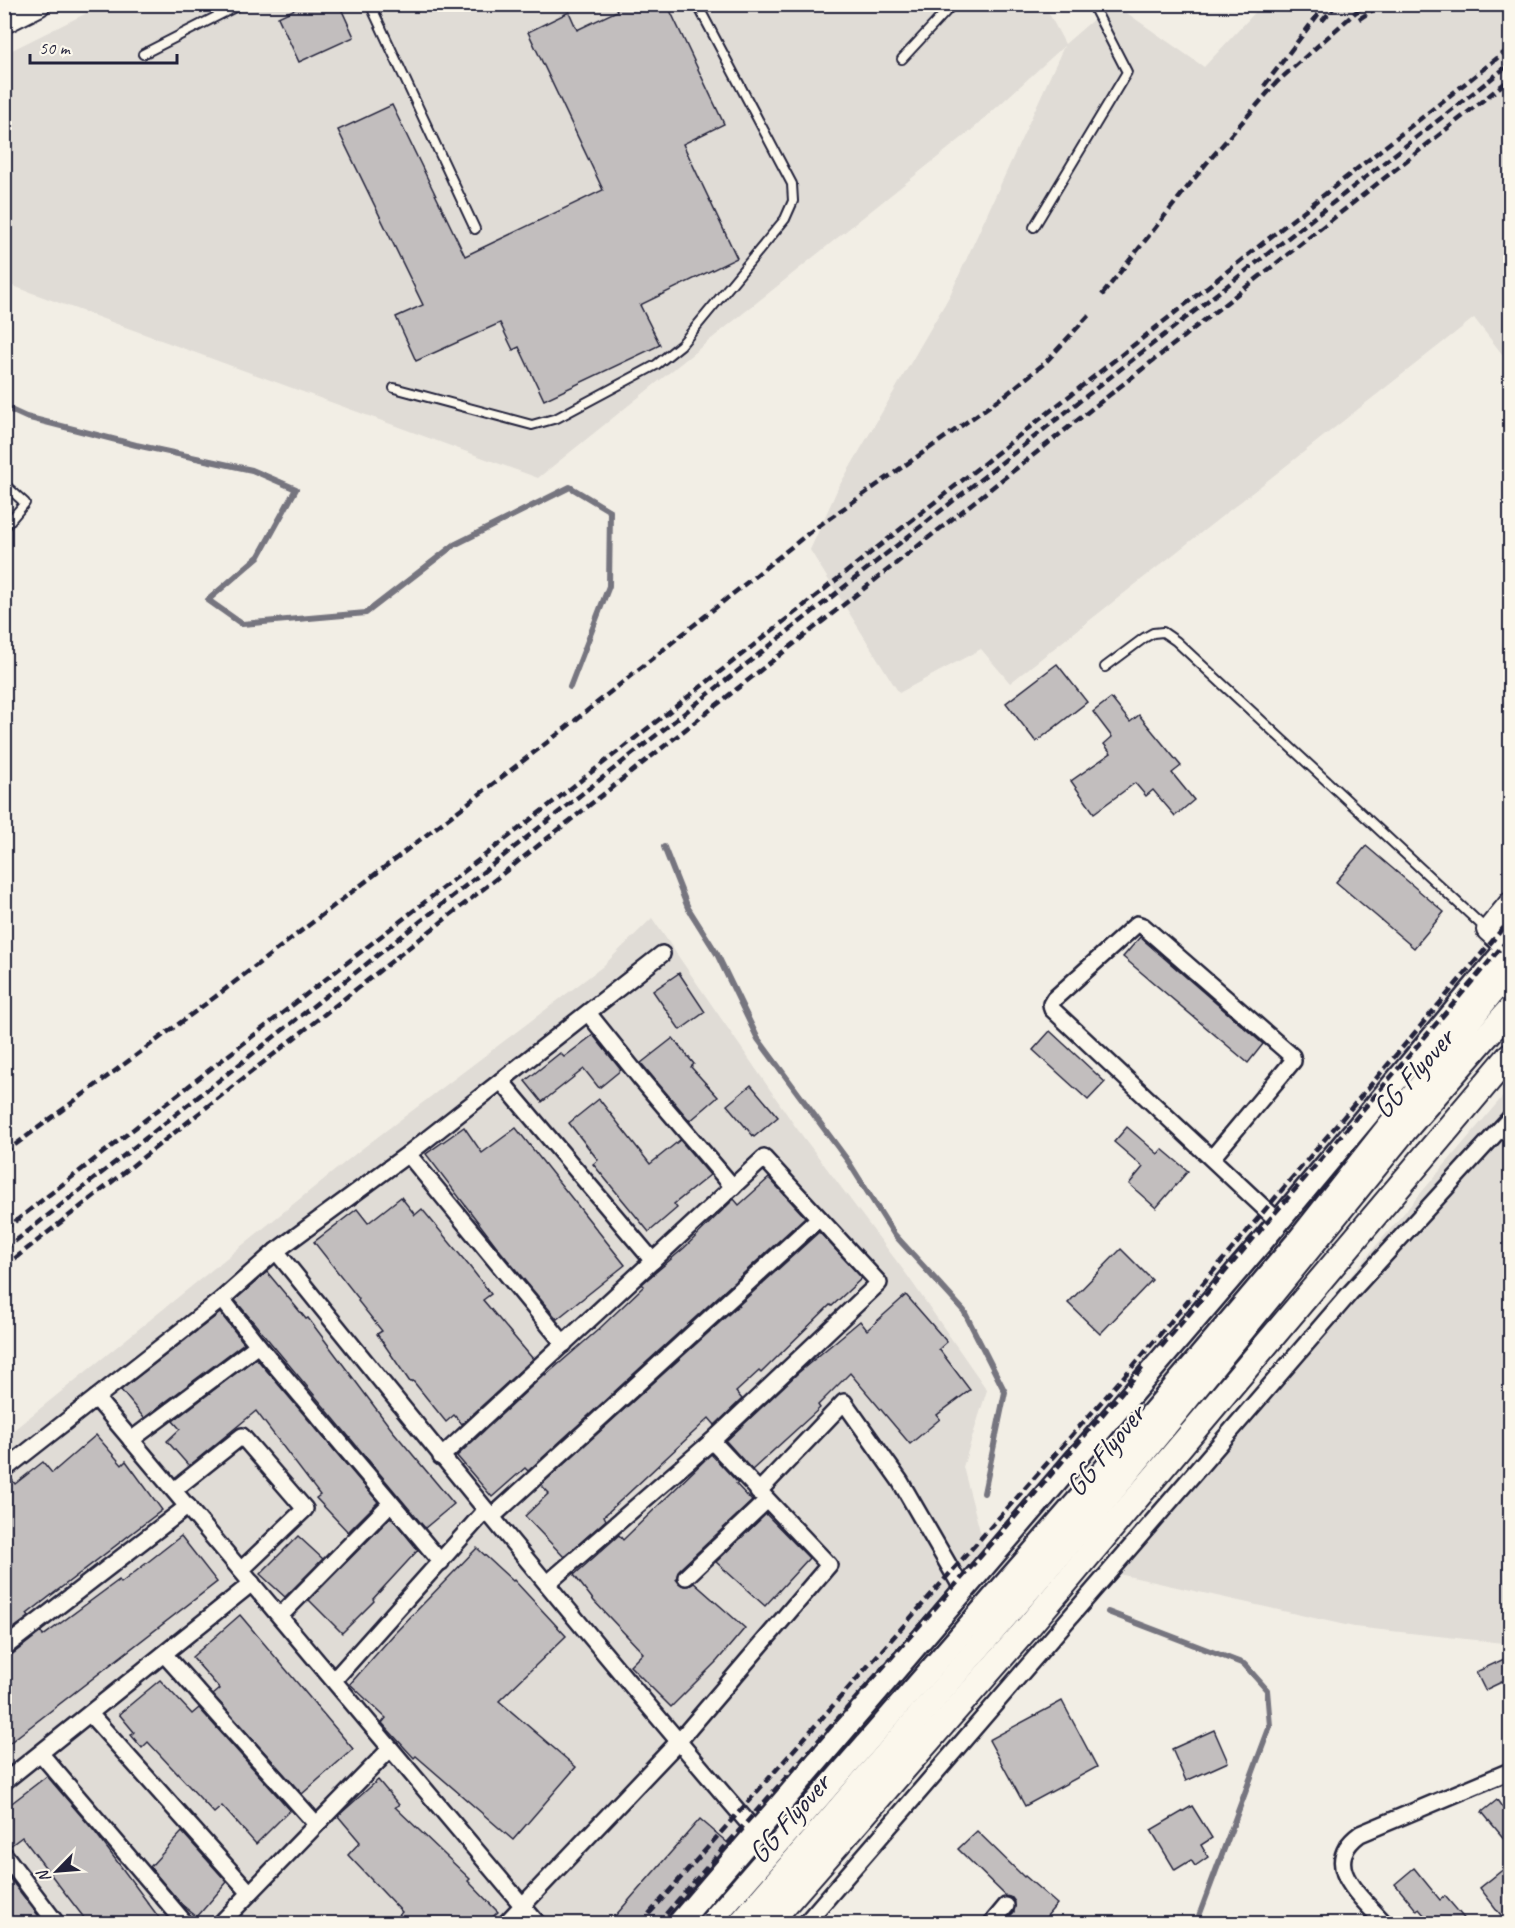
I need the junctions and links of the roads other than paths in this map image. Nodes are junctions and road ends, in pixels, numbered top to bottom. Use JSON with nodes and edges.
{"nodes":[{"id":1,"x":38,"y":4,"type":"edge"},
{"id":2,"x":241,"y":4,"type":"edge"},
{"id":3,"x":370,"y":4,"type":"edge"},
{"id":4,"x":697,"y":4,"type":"edge"},
{"id":5,"x":953,"y":4,"type":"edge"},
{"id":6,"x":1092,"y":4,"type":"edge"},
{"id":7,"x":4,"y":21,"type":"edge"},
{"id":8,"x":143,"y":54,"type":"dead end"},
{"id":9,"x":902,"y":59,"type":"dead end"},
{"id":10,"x":1034,"y":227,"type":"dead end"},
{"id":11,"x":475,"y":229,"type":"dead end"},
{"id":12,"x":394,"y":388,"type":"dead end"},
{"id":13,"x":4,"y":484,"type":"edge"},
{"id":14,"x":4,"y":528,"type":"edge"},
{"id":15,"x":1106,"y":667,"type":"dead end"},
{"id":16,"x":1510,"y":902,"type":"edge"},
{"id":17,"x":1487,"y":930,"type":"junction"},
{"id":18,"x":1509,"y":946,"type":"edge"},
{"id":19,"x":662,"y":954,"type":"dead end"},
{"id":20,"x":1510,"y":971,"type":"edge"},
{"id":21,"x":1510,"y":1007,"type":"edge"},
{"id":22,"x":1479,"y":1011,"type":"junction"},
{"id":23,"x":588,"y":1012,"type":"junction"},
{"id":24,"x":1510,"y":1055,"type":"edge"},
{"id":25,"x":501,"y":1081,"type":"junction"},
{"id":26,"x":1510,"y":1118,"type":"edge"},
{"id":27,"x":408,"y":1154,"type":"junction"},
{"id":28,"x":1212,"y":1158,"type":"junction"},
{"id":29,"x":733,"y":1188,"type":"junction"},
{"id":30,"x":819,"y":1218,"type":"junction"},
{"id":31,"x":1278,"y":1221,"type":"junction"},
{"id":32,"x":276,"y":1251,"type":"junction"},
{"id":33,"x":653,"y":1261,"type":"junction"},
{"id":34,"x":222,"y":1299,"type":"junction"},
{"id":35,"x":564,"y":1344,"type":"junction"},
{"id":36,"x":258,"y":1345,"type":"junction"},
{"id":37,"x":96,"y":1398,"type":"junction"},
{"id":38,"x":131,"y":1440,"type":"junction"},
{"id":39,"x":712,"y":1441,"type":"junction"},
{"id":40,"x":441,"y":1456,"type":"junction"},
{"id":41,"x":4,"y":1470,"type":"edge"},
{"id":42,"x":174,"y":1490,"type":"junction"},
{"id":43,"x":762,"y":1496,"type":"junction"},
{"id":44,"x":391,"y":1503,"type":"junction"},
{"id":45,"x":188,"y":1506,"type":"junction"},
{"id":46,"x":489,"y":1513,"type":"junction"},
{"id":47,"x":441,"y":1562,"type":"junction"},
{"id":48,"x":241,"y":1570,"type":"junction"},
{"id":49,"x":686,"y":1578,"type":"dead end"},
{"id":50,"x":252,"y":1582,"type":"junction"},
{"id":51,"x":548,"y":1583,"type":"junction"},
{"id":52,"x":963,"y":1590,"type":"junction"},
{"id":53,"x":280,"y":1616,"type":"junction"},
{"id":54,"x":4,"y":1648,"type":"edge"},
{"id":55,"x":164,"y":1654,"type":"junction"},
{"id":56,"x":334,"y":1680,"type":"junction"},
{"id":57,"x":90,"y":1714,"type":"junction"},
{"id":58,"x":678,"y":1742,"type":"junction"},
{"id":59,"x":390,"y":1749,"type":"junction"},
{"id":60,"x":41,"y":1754,"type":"junction"},
{"id":61,"x":1510,"y":1771,"type":"edge"},
{"id":62,"x":4,"y":1782,"type":"edge"},
{"id":63,"x":316,"y":1824,"type":"junction"},
{"id":64,"x":756,"y":1832,"type":"junction"},
{"id":65,"x":4,"y":1854,"type":"edge"},
{"id":66,"x":250,"y":1893,"type":"junction"},
{"id":67,"x":520,"y":1905,"type":"junction"},
{"id":68,"x":1006,"y":1906,"type":"dead end"},
{"id":69,"x":57,"y":1923,"type":"edge"},
{"id":70,"x":186,"y":1923,"type":"edge"},
{"id":71,"x":220,"y":1923,"type":"edge"},
{"id":72,"x":505,"y":1923,"type":"edge"},
{"id":73,"x":538,"y":1923,"type":"edge"},
{"id":74,"x":678,"y":1923,"type":"edge"},
{"id":75,"x":709,"y":1923,"type":"edge"},
{"id":76,"x":740,"y":1923,"type":"edge"},
{"id":77,"x":768,"y":1923,"type":"edge"},
{"id":78,"x":805,"y":1923,"type":"edge"},
{"id":79,"x":991,"y":1923,"type":"edge"},
{"id":80,"x":1385,"y":1923,"type":"edge"}],
"edges":[{"from":1,"to":7,"type":"main road"},
{"from":2,"to":8,"type":"lane"},
{"from":3,"to":11,"type":"lane"},
{"from":4,"to":12,"type":"lane"},
{"from":5,"to":9,"type":"lane"},
{"from":6,"to":10,"type":"lane"},
{"from":13,"to":14,"type":"lane"},
{"from":15,"to":17,"type":"lane"},
{"from":16,"to":17,"type":"street"},
{"from":17,"to":18,"type":"street"},
{"from":18,"to":31,"type":"main road"},
{"from":19,"to":23,"type":"street"},
{"from":20,"to":22,"type":"main road"},
{"from":21,"to":22,"type":"main road"},
{"from":21,"to":76,"type":"main road","name":"GG Flyover"},
{"from":22,"to":75,"type":"main road"},
{"from":23,"to":25,"type":"street"},
{"from":23,"to":29,"type":"street"},
{"from":24,"to":77,"type":"main road","name":"GG Flyover"},
{"from":25,"to":27,"type":"street"},
{"from":25,"to":33,"type":"street"},
{"from":26,"to":78,"type":"street"},
{"from":27,"to":32,"type":"street"},
{"from":27,"to":35,"type":"street"},
{"from":28,"to":28,"type":"street"},
{"from":28,"to":31,"type":"street"},
{"from":29,"to":30,"type":"street"},
{"from":29,"to":33,"type":"street"},
{"from":30,"to":39,"type":"street"},
{"from":30,"to":46,"type":"street"},
{"from":31,"to":52,"type":"main road"},
{"from":32,"to":34,"type":"street"},
{"from":32,"to":40,"type":"street"},
{"from":33,"to":35,"type":"street"},
{"from":34,"to":36,"type":"street"},
{"from":34,"to":37,"type":"street"},
{"from":35,"to":40,"type":"street"},
{"from":36,"to":38,"type":"street"},
{"from":36,"to":44,"type":"street"},
{"from":37,"to":38,"type":"street"},
{"from":37,"to":41,"type":"street"},
{"from":38,"to":42,"type":"street"},
{"from":39,"to":43,"type":"street"},
{"from":39,"to":51,"type":"street"},
{"from":40,"to":46,"type":"street"},
{"from":42,"to":45,"type":"street"},
{"from":42,"to":48,"type":"street"},
{"from":43,"to":49,"type":"street"},
{"from":43,"to":52,"type":"street"},
{"from":43,"to":58,"type":"street"},
{"from":44,"to":47,"type":"street"},
{"from":44,"to":53,"type":"street"},
{"from":45,"to":48,"type":"street"},
{"from":45,"to":54,"type":"street"},
{"from":46,"to":47,"type":"street"},
{"from":46,"to":51,"type":"street"},
{"from":47,"to":56,"type":"street"},
{"from":48,"to":50,"type":"street"},
{"from":50,"to":53,"type":"street"},
{"from":50,"to":55,"type":"street"},
{"from":51,"to":58,"type":"street"},
{"from":52,"to":64,"type":"main road"},
{"from":53,"to":56,"type":"street"},
{"from":55,"to":57,"type":"street"},
{"from":55,"to":63,"type":"street"},
{"from":56,"to":59,"type":"street"},
{"from":57,"to":60,"type":"street"},
{"from":57,"to":66,"type":"street"},
{"from":58,"to":64,"type":"street"},
{"from":58,"to":67,"type":"street"},
{"from":59,"to":63,"type":"street"},
{"from":59,"to":67,"type":"street"},
{"from":60,"to":62,"type":"street"},
{"from":60,"to":70,"type":"street"},
{"from":61,"to":80,"type":"street"},
{"from":63,"to":66,"type":"street"},
{"from":64,"to":74,"type":"main road"},
{"from":65,"to":69,"type":"street"},
{"from":66,"to":71,"type":"street"},
{"from":67,"to":72,"type":"street"},
{"from":67,"to":73,"type":"street"},
{"from":68,"to":79,"type":"street"}]}
